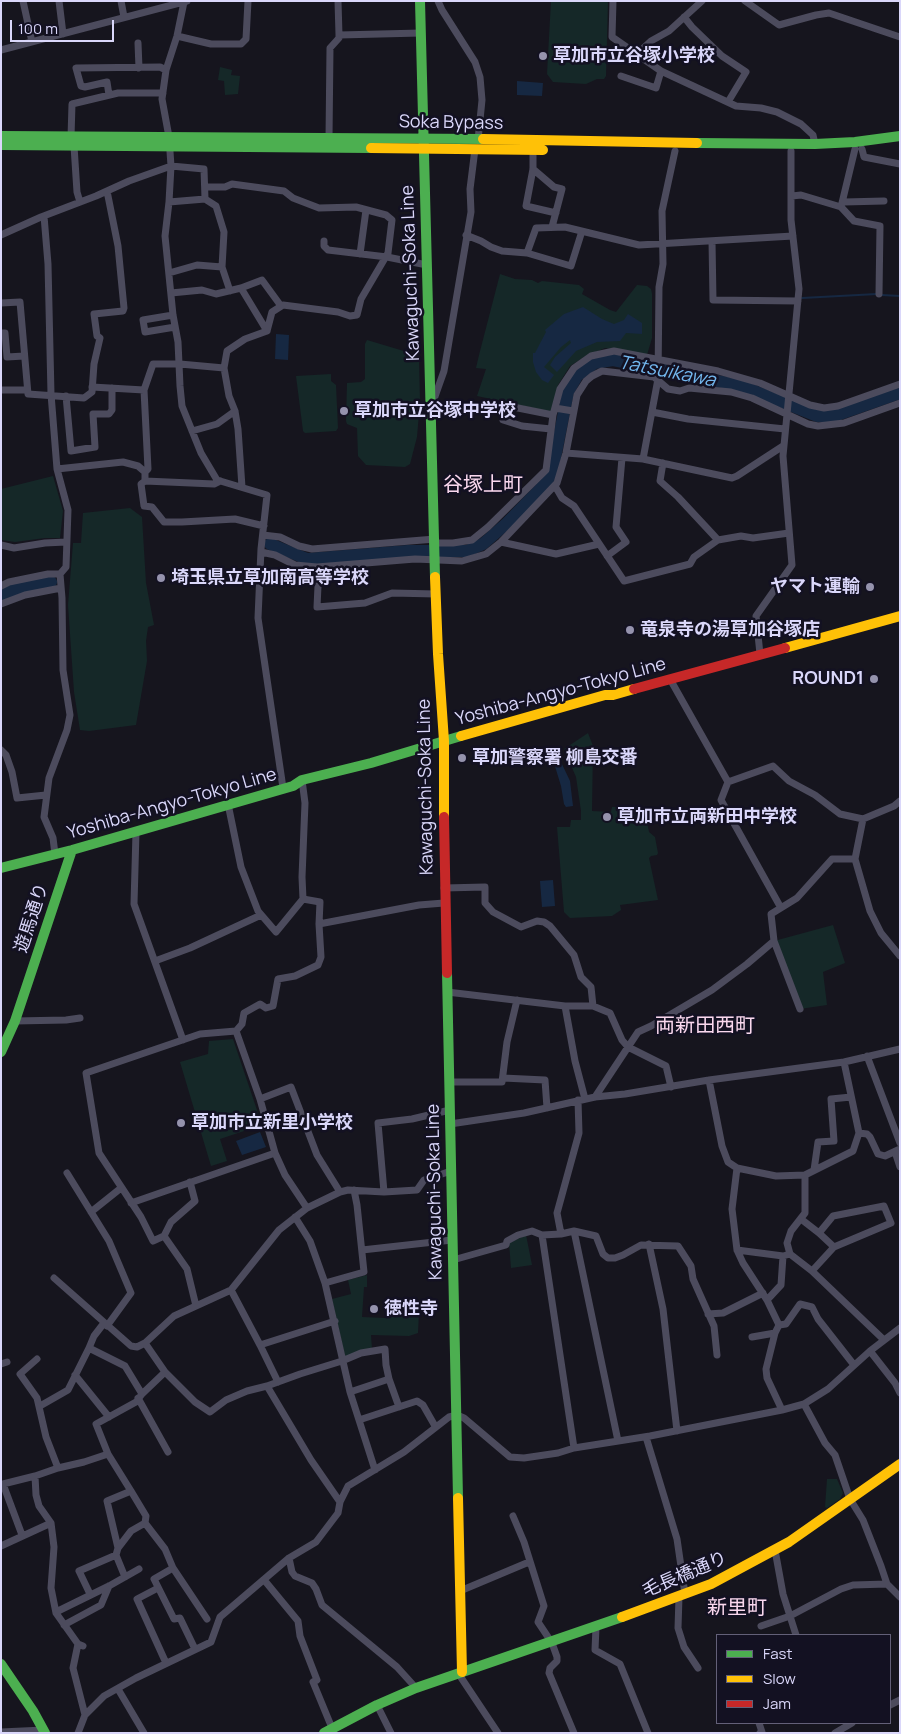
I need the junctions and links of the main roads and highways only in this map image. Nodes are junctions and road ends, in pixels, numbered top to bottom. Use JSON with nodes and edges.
{"nodes":[{"id":1,"x":420,"y":1,"type":"edge"},
{"id":2,"x":1,"y":136,"type":"edge"},
{"id":3,"x":900,"y":136,"type":"edge"},
{"id":4,"x":73,"y":141,"type":"junction"},
{"id":5,"x":170,"y":142,"type":"junction"},
{"id":6,"x":424,"y":144,"type":"junction"},
{"id":7,"x":476,"y":144,"type":"junction"},
{"id":8,"x":900,"y":144,"type":"edge"},
{"id":9,"x":1,"y":145,"type":"edge"},
{"id":10,"x":900,"y":616,"type":"edge"},
{"id":11,"x":444,"y":741,"type":"junction"},
{"id":12,"x":72,"y":850,"type":"junction"},
{"id":13,"x":1,"y":868,"type":"edge"},
{"id":14,"x":1,"y":1052,"type":"edge"},
{"id":15,"x":900,"y":1464,"type":"edge"},
{"id":16,"x":1,"y":1664,"type":"edge"},
{"id":17,"x":460,"y":1673,"type":"junction"},
{"id":18,"x":44,"y":1731,"type":"edge"},
{"id":19,"x":328,"y":1731,"type":"edge"}],
"edges":[{"from":1,"to":6,"type":"main road","name":"Kawaguchi-Soka Line"},
{"from":2,"to":4,"type":"main road","name":"Soka Bypass"},
{"from":3,"to":7,"type":"main road","name":"Soka Bypass"},
{"from":4,"to":5,"type":"main road","name":"Soka Bypass"},
{"from":4,"to":9,"type":"main road","name":"Soka Bypass"},
{"from":5,"to":6,"type":"main road","name":"Soka Bypass"},
{"from":5,"to":6,"type":"main road","name":"Soka Bypass"},
{"from":6,"to":7,"type":"main road","name":"Soka Bypass"},
{"from":6,"to":11,"type":"main road","name":"Kawaguchi-Soka Line"},
{"from":7,"to":8,"type":"main road","name":"Soka Bypass"},
{"from":10,"to":11,"type":"main road","name":"Yoshiba-Angyo-Tokyo Line"},
{"from":11,"to":12,"type":"main road","name":"Yoshiba-Angyo-Tokyo Line"},
{"from":11,"to":17,"type":"main road","name":"Kawaguchi-Soka Line"},
{"from":12,"to":13,"type":"main road","name":"Yoshiba-Angyo-Tokyo Line"},
{"from":12,"to":14,"type":"main road","name":"遊馬通り"},
{"from":15,"to":17,"type":"main road","name":"毛長橋通り"},
{"from":16,"to":18,"type":"main road"},
{"from":17,"to":19,"type":"main road"}]}
